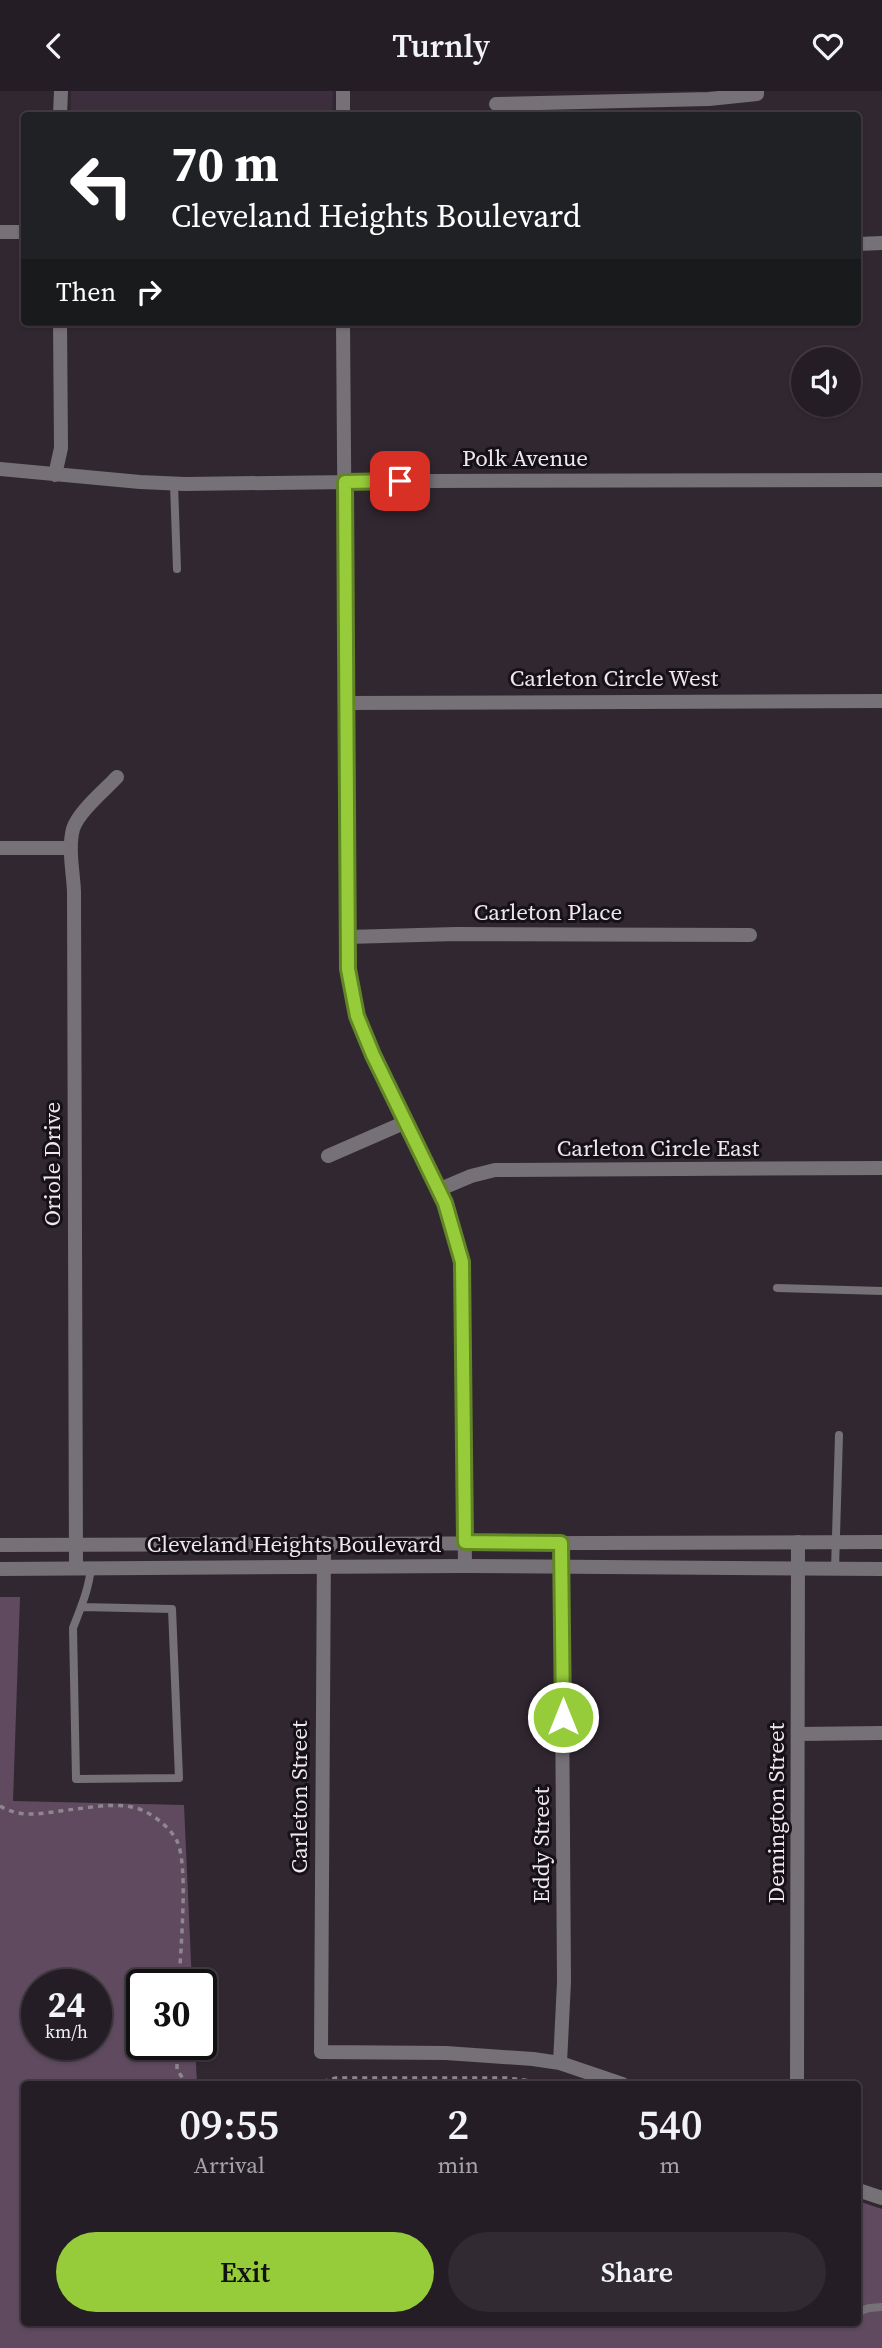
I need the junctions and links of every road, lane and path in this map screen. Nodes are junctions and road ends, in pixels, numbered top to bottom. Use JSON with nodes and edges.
{"nodes":[{"id":1,"x":61,"y":91,"type":"edge"},
{"id":2,"x":343,"y":91,"type":"edge"},
{"id":3,"x":757,"y":92,"type":"edge"},
{"id":4,"x":496,"y":104,"type":"dead end"},
{"id":5,"x":61,"y":112,"type":"edge"},
{"id":6,"x":343,"y":112,"type":"edge"},
{"id":7,"x":0,"y":232,"type":"edge"},
{"id":8,"x":21,"y":232,"type":"edge"},
{"id":9,"x":882,"y":243,"type":"edge"},
{"id":10,"x":861,"y":244,"type":"edge"},
{"id":11,"x":60,"y":326,"type":"edge"},
{"id":12,"x":343,"y":326,"type":"edge"},
{"id":13,"x":0,"y":468,"type":"edge"},
{"id":14,"x":55,"y":475,"type":"junction"},
{"id":15,"x":882,"y":480,"type":"edge"},
{"id":16,"x":345,"y":482,"type":"junction"},
{"id":17,"x":174,"y":484,"type":"junction"},
{"id":18,"x":177,"y":569,"type":"dead end"},
{"id":19,"x":882,"y":701,"type":"edge"},
{"id":20,"x":346,"y":703,"type":"junction"},
{"id":21,"x":117,"y":778,"type":"dead end"},
{"id":22,"x":0,"y":848,"type":"edge"},
{"id":23,"x":71,"y":848,"type":"junction"},
{"id":24,"x":750,"y":935,"type":"dead end"},
{"id":25,"x":347,"y":937,"type":"junction"},
{"id":26,"x":406,"y":1122,"type":"junction"},
{"id":27,"x":328,"y":1156,"type":"dead end"},
{"id":28,"x":882,"y":1168,"type":"edge"},
{"id":29,"x":438,"y":1190,"type":"junction"},
{"id":30,"x":777,"y":1288,"type":"dead end"},
{"id":31,"x":882,"y":1291,"type":"edge"},
{"id":32,"x":839,"y":1435,"type":"dead end"},
{"id":33,"x":465,"y":1542,"type":"junction"},
{"id":34,"x":798,"y":1542,"type":"junction"},
{"id":35,"x":836,"y":1542,"type":"junction"},
{"id":36,"x":882,"y":1542,"type":"edge"},
{"id":37,"x":76,"y":1543,"type":"junction"},
{"id":38,"x":324,"y":1543,"type":"junction"},
{"id":39,"x":561,"y":1543,"type":"junction"},
{"id":40,"x":0,"y":1545,"type":"edge"},
{"id":41,"x":466,"y":1566,"type":"junction"},
{"id":42,"x":76,"y":1567,"type":"junction"},
{"id":43,"x":91,"y":1567,"type":"junction"},
{"id":44,"x":323,"y":1567,"type":"junction"},
{"id":45,"x":562,"y":1568,"type":"junction"},
{"id":46,"x":0,"y":1569,"type":"edge"},
{"id":47,"x":798,"y":1569,"type":"junction"},
{"id":48,"x":835,"y":1569,"type":"junction"},
{"id":49,"x":882,"y":1569,"type":"edge"},
{"id":50,"x":82,"y":1607,"type":"junction"},
{"id":51,"x":882,"y":1733,"type":"edge"},
{"id":52,"x":799,"y":1734,"type":"junction"},
{"id":53,"x":0,"y":1806,"type":"edge"},
{"id":54,"x":179,"y":1969,"type":"edge"},
{"id":55,"x":177,"y":2060,"type":"edge"},
{"id":56,"x":560,"y":2063,"type":"junction"},
{"id":57,"x":185,"y":2081,"type":"edge"},
{"id":58,"x":323,"y":2081,"type":"edge"},
{"id":59,"x":532,"y":2081,"type":"edge"},
{"id":60,"x":613,"y":2081,"type":"edge"},
{"id":61,"x":797,"y":2081,"type":"edge"},
{"id":62,"x":861,"y":2191,"type":"edge"},
{"id":63,"x":882,"y":2198,"type":"edge"},
{"id":64,"x":882,"y":2307,"type":"edge"},
{"id":65,"x":861,"y":2311,"type":"edge"}],
"edges":[{"from":1,"to":5,"type":"street"},
{"from":2,"to":6,"type":"street"},
{"from":3,"to":4,"type":"street"},
{"from":7,"to":8,"type":"street"},
{"from":9,"to":10,"type":"street"},
{"from":11,"to":14,"type":"street"},
{"from":12,"to":16,"type":"street"},
{"from":13,"to":14,"type":"street","name":"Polk Avenue"},
{"from":14,"to":17,"type":"street","name":"Polk Avenue"},
{"from":15,"to":16,"type":"street","name":"Polk Avenue"},
{"from":16,"to":17,"type":"street","name":"Polk Avenue"},
{"from":16,"to":20,"type":"street"},
{"from":17,"to":18,"type":"lane"},
{"from":19,"to":20,"type":"street","name":"Carleton Circle West"},
{"from":20,"to":25,"type":"street"},
{"from":21,"to":23,"type":"street","name":"Oriole Drive"},
{"from":22,"to":23,"type":"street"},
{"from":23,"to":37,"type":"street","name":"Oriole Drive"},
{"from":24,"to":25,"type":"street","name":"Carleton Place"},
{"from":25,"to":26,"type":"street"},
{"from":26,"to":27,"type":"street"},
{"from":26,"to":29,"type":"street"},
{"from":28,"to":29,"type":"street","name":"Carleton Circle East"},
{"from":29,"to":33,"type":"street"},
{"from":30,"to":31,"type":"lane"},
{"from":32,"to":35,"type":"lane"},
{"from":33,"to":38,"type":"street","name":"Cleveland Heights Boulevard"},
{"from":33,"to":39,"type":"street","name":"Cleveland Heights Boulevard"},
{"from":33,"to":41,"type":"street"},
{"from":34,"to":35,"type":"street","name":"Cleveland Heights Boulevard"},
{"from":34,"to":39,"type":"street","name":"Cleveland Heights Boulevard"},
{"from":34,"to":47,"type":"street","name":"Demington Street"},
{"from":35,"to":36,"type":"street","name":"Cleveland Heights Boulevard"},
{"from":35,"to":48,"type":"lane"},
{"from":37,"to":38,"type":"street","name":"Cleveland Heights Boulevard"},
{"from":37,"to":40,"type":"street","name":"Cleveland Heights Boulevard"},
{"from":37,"to":42,"type":"street","name":"Oriole Drive"},
{"from":38,"to":44,"type":"street","name":"Carleton Street"},
{"from":39,"to":45,"type":"street","name":"Eddy Street"},
{"from":41,"to":44,"type":"street","name":"Cleveland Heights Boulevard"},
{"from":41,"to":45,"type":"street","name":"Cleveland Heights Boulevard"},
{"from":42,"to":43,"type":"street","name":"Cleveland Heights Boulevard"},
{"from":42,"to":46,"type":"street","name":"Cleveland Heights Boulevard"},
{"from":43,"to":44,"type":"street","name":"Cleveland Heights Boulevard"},
{"from":43,"to":50,"type":"lane"},
{"from":44,"to":56,"type":"street","name":"Carleton Street"},
{"from":45,"to":47,"type":"street","name":"Cleveland Heights Boulevard"},
{"from":45,"to":56,"type":"street","name":"Eddy Street"},
{"from":47,"to":48,"type":"street","name":"Cleveland Heights Boulevard"},
{"from":47,"to":52,"type":"street","name":"Demington Street"},
{"from":48,"to":49,"type":"street","name":"Cleveland Heights Boulevard"},
{"from":50,"to":50,"type":"lane"},
{"from":51,"to":52,"type":"street"},
{"from":52,"to":61,"type":"street","name":"Demington Street"},
{"from":53,"to":54,"type":"path"},
{"from":55,"to":57,"type":"path"},
{"from":56,"to":60,"type":"street"},
{"from":58,"to":59,"type":"path"},
{"from":62,"to":63,"type":"street"},
{"from":64,"to":65,"type":"lane"}]}
